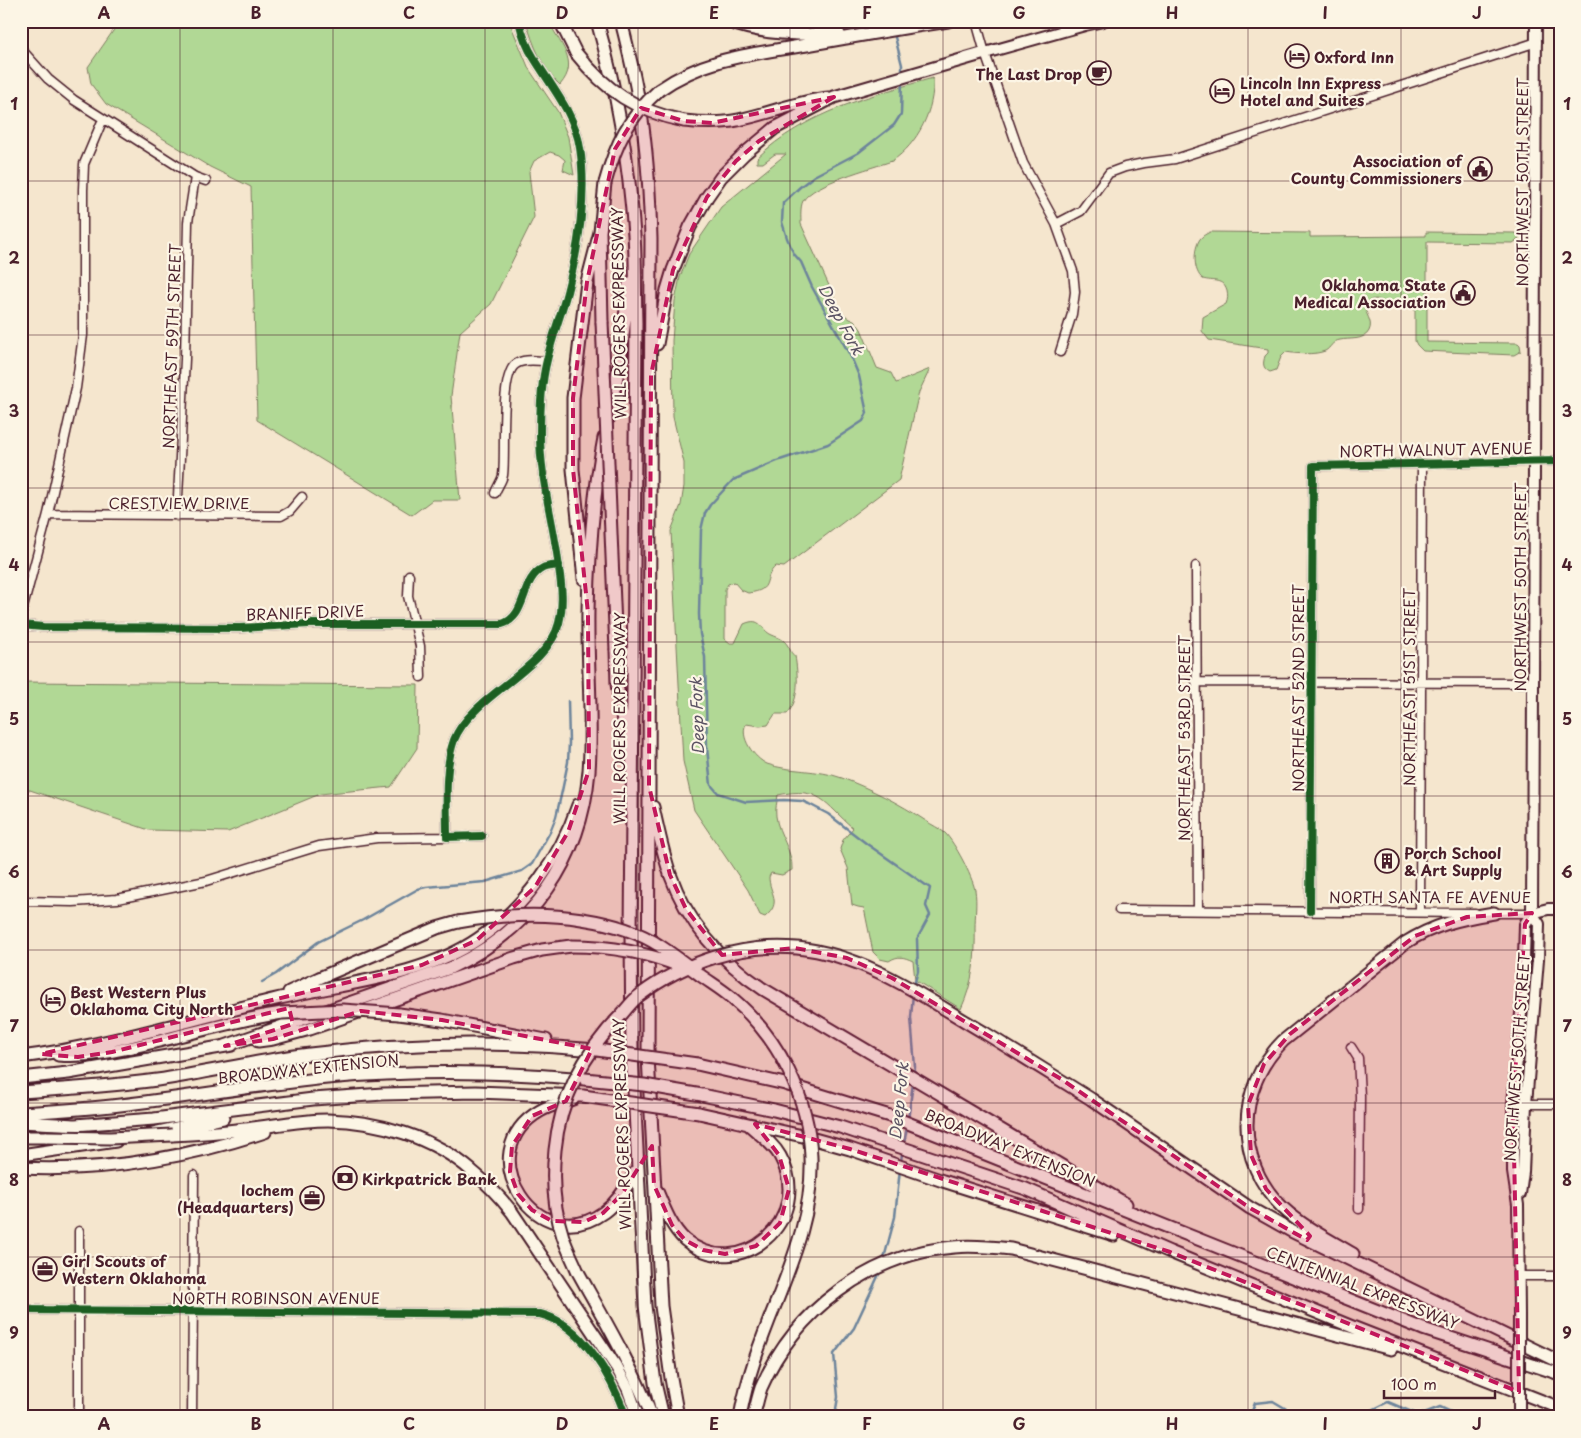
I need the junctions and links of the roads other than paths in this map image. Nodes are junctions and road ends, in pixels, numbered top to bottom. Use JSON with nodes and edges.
{"nodes":[{"id":1,"x":519,"y":21,"type":"edge"},
{"id":2,"x":560,"y":21,"type":"edge"},
{"id":3,"x":597,"y":21,"type":"edge"},
{"id":4,"x":621,"y":21,"type":"edge"},
{"id":5,"x":727,"y":21,"type":"edge"},
{"id":6,"x":948,"y":21,"type":"edge"},
{"id":7,"x":976,"y":21,"type":"edge"},
{"id":8,"x":1103,"y":21,"type":"edge"},
{"id":9,"x":1536,"y":21,"type":"edge"},
{"id":10,"x":873,"y":33,"type":"junction"},
{"id":11,"x":1536,"y":42,"type":"junction"},
{"id":12,"x":21,"y":49,"type":"edge"},
{"id":13,"x":985,"y":53,"type":"junction"},
{"id":14,"x":834,"y":97,"type":"junction"},
{"id":15,"x":103,"y":119,"type":"junction"},
{"id":16,"x":195,"y":177,"type":"junction"},
{"id":17,"x":206,"y":181,"type":"dead end"},
{"id":18,"x":1056,"y":224,"type":"junction"},
{"id":19,"x":600,"y":232,"type":"junction"},
{"id":20,"x":634,"y":238,"type":"junction"},
{"id":21,"x":1060,"y":352,"type":"dead end"},
{"id":22,"x":546,"y":361,"type":"junction"},
{"id":23,"x":651,"y":375,"type":"junction"},
{"id":24,"x":1534,"y":461,"type":"junction"},
{"id":25,"x":1560,"y":461,"type":"edge"},
{"id":26,"x":1422,"y":463,"type":"junction"},
{"id":27,"x":1313,"y":466,"type":"joint"},
{"id":28,"x":495,"y":493,"type":"dead end"},
{"id":29,"x":302,"y":497,"type":"dead end"},
{"id":30,"x":48,"y":514,"type":"junction"},
{"id":31,"x":177,"y":516,"type":"junction"},
{"id":32,"x":559,"y":565,"type":"junction"},
{"id":33,"x":1196,"y":566,"type":"dead end"},
{"id":34,"x":409,"y":575,"type":"dead end"},
{"id":35,"x":588,"y":612,"type":"junction"},
{"id":36,"x":21,"y":616,"type":"edge"},
{"id":37,"x":415,"y":623,"type":"junction"},
{"id":38,"x":21,"y":625,"type":"edge"},
{"id":39,"x":421,"y":677,"type":"dead end"},
{"id":40,"x":1196,"y":682,"type":"junction"},
{"id":41,"x":1421,"y":682,"type":"junction"},
{"id":42,"x":1310,"y":683,"type":"junction"},
{"id":43,"x":1533,"y":683,"type":"junction"},
{"id":44,"x":588,"y":770,"type":"junction"},
{"id":45,"x":648,"y":786,"type":"junction"},
{"id":46,"x":633,"y":790,"type":"junction"},
{"id":47,"x":447,"y":836,"type":"junction"},
{"id":48,"x":482,"y":836,"type":"dead end"},
{"id":49,"x":21,"y":901,"type":"edge"},
{"id":50,"x":1560,"y":909,"type":"edge"},
{"id":51,"x":1119,"y":910,"type":"dead end"},
{"id":52,"x":1198,"y":910,"type":"junction"},
{"id":53,"x":1310,"y":911,"type":"junction"},
{"id":54,"x":1420,"y":912,"type":"junction"},
{"id":55,"x":1494,"y":913,"type":"junction"},
{"id":56,"x":1532,"y":913,"type":"junction"},
{"id":57,"x":710,"y":982,"type":"junction"},
{"id":58,"x":276,"y":999,"type":"junction"},
{"id":59,"x":225,"y":1046,"type":"junction"},
{"id":60,"x":1351,"y":1047,"type":"dead end"},
{"id":61,"x":597,"y":1050,"type":"junction"},
{"id":62,"x":41,"y":1054,"type":"junction"},
{"id":63,"x":21,"y":1057,"type":"edge"},
{"id":64,"x":21,"y":1078,"type":"edge"},
{"id":65,"x":21,"y":1092,"type":"edge"},
{"id":66,"x":583,"y":1096,"type":"junction"},
{"id":67,"x":290,"y":1102,"type":"junction"},
{"id":68,"x":1513,"y":1104,"type":"junction"},
{"id":69,"x":1526,"y":1104,"type":"junction"},
{"id":70,"x":1560,"y":1104,"type":"edge"},
{"id":71,"x":21,"y":1113,"type":"edge"},
{"id":72,"x":21,"y":1122,"type":"edge"},
{"id":73,"x":745,"y":1122,"type":"junction"},
{"id":74,"x":287,"y":1124,"type":"junction"},
{"id":75,"x":21,"y":1137,"type":"edge"},
{"id":76,"x":21,"y":1155,"type":"edge"},
{"id":77,"x":21,"y":1168,"type":"edge"},
{"id":78,"x":637,"y":1170,"type":"junction"},
{"id":79,"x":194,"y":1175,"type":"dead end"},
{"id":80,"x":654,"y":1185,"type":"junction"},
{"id":81,"x":1518,"y":1204,"type":"junction"},
{"id":82,"x":1359,"y":1209,"type":"dead end"},
{"id":83,"x":1157,"y":1222,"type":"junction"},
{"id":84,"x":79,"y":1231,"type":"dead end"},
{"id":85,"x":1170,"y":1252,"type":"junction"},
{"id":86,"x":1519,"y":1276,"type":"junction"},
{"id":87,"x":1560,"y":1276,"type":"edge"},
{"id":88,"x":1432,"y":1301,"type":"junction"},
{"id":89,"x":21,"y":1310,"type":"edge"},
{"id":90,"x":79,"y":1310,"type":"junction"},
{"id":91,"x":192,"y":1311,"type":"junction"},
{"id":92,"x":1440,"y":1362,"type":"junction"},
{"id":93,"x":1560,"y":1362,"type":"edge"},
{"id":94,"x":1560,"y":1374,"type":"edge"},
{"id":95,"x":1560,"y":1408,"type":"edge"},
{"id":96,"x":79,"y":1417,"type":"edge"},
{"id":97,"x":192,"y":1417,"type":"edge"},
{"id":98,"x":626,"y":1417,"type":"edge"},
{"id":99,"x":638,"y":1417,"type":"edge"},
{"id":100,"x":652,"y":1417,"type":"edge"},
{"id":101,"x":663,"y":1417,"type":"edge"},
{"id":102,"x":678,"y":1417,"type":"edge"},
{"id":103,"x":740,"y":1417,"type":"edge"},
{"id":104,"x":753,"y":1417,"type":"edge"},
{"id":105,"x":1518,"y":1417,"type":"edge"}],
"edges":[{"from":1,"to":22,"type":"street"},
{"from":2,"to":14,"type":"highway","bridge":true},
{"from":3,"to":20,"type":"highway","name":"WILL ROGERS EXPRESSWAY"},
{"from":4,"to":23,"type":"highway","name":"WILL ROGERS EXPRESSWAY"},
{"from":5,"to":10,"type":"highway"},
{"from":6,"to":10,"type":"highway"},
{"from":7,"to":13,"type":"street"},
{"from":8,"to":13,"type":"main road"},
{"from":9,"to":11,"type":"main road","name":"NORTHWEST 50TH STREET"},
{"from":10,"to":19,"type":"highway","bridge":true},
{"from":11,"to":18,"type":"street"},
{"from":11,"to":24,"type":"main road","name":"NORTHWEST 50TH STREET"},
{"from":12,"to":15,"type":"street"},
{"from":13,"to":14,"type":"highway"},
{"from":13,"to":18,"type":"street"},
{"from":14,"to":23,"type":"highway"},
{"from":15,"to":16,"type":"street"},
{"from":15,"to":30,"type":"street"},
{"from":16,"to":17,"type":"street"},
{"from":16,"to":31,"type":"street","name":"NORTHEAST 59TH STREET"},
{"from":18,"to":21,"type":"street"},
{"from":19,"to":35,"type":"highway"},
{"from":19,"to":46,"type":"highway","bridge":true},
{"from":20,"to":35,"type":"highway"},
{"from":20,"to":46,"type":"highway","name":"WILL ROGERS EXPRESSWAY"},
{"from":22,"to":28,"type":"street"},
{"from":22,"to":32,"type":"street"},
{"from":23,"to":45,"type":"highway","name":"WILL ROGERS EXPRESSWAY"},
{"from":24,"to":25,"type":"street","name":"NORTH WALNUT AVENUE"},
{"from":24,"to":26,"type":"street","name":"NORTH WALNUT AVENUE"},
{"from":24,"to":43,"type":"main road","name":"NORTHWEST 50TH STREET"},
{"from":26,"to":27,"type":"street","name":"NORTH WALNUT AVENUE"},
{"from":26,"to":41,"type":"street","name":"NORTHEAST 51ST STREET"},
{"from":27,"to":42,"type":"street","name":"NORTHEAST 52ND STREET"},
{"from":29,"to":31,"type":"street","name":"CRESTVIEW DRIVE"},
{"from":30,"to":31,"type":"street","name":"CRESTVIEW DRIVE"},
{"from":30,"to":36,"type":"street"},
{"from":32,"to":37,"type":"street","name":"BRANIFF DRIVE"},
{"from":32,"to":47,"type":"street"},
{"from":33,"to":40,"type":"street","name":"NORTHEAST 53RD STREET"},
{"from":34,"to":37,"type":"street"},
{"from":35,"to":44,"type":"highway"},
{"from":37,"to":38,"type":"street","name":"BRANIFF DRIVE"},
{"from":37,"to":39,"type":"street"},
{"from":40,"to":42,"type":"street"},
{"from":40,"to":52,"type":"street","name":"NORTHEAST 53RD STREET"},
{"from":41,"to":42,"type":"street"},
{"from":41,"to":43,"type":"street"},
{"from":41,"to":54,"type":"street","name":"NORTHEAST 51ST STREET"},
{"from":42,"to":53,"type":"street","name":"NORTHEAST 52ND STREET"},
{"from":43,"to":56,"type":"main road","name":"NORTHWEST 50TH STREET"},
{"from":44,"to":58,"type":"highway"},
{"from":44,"to":59,"type":"highway"},
{"from":45,"to":80,"type":"highway","name":"WILL ROGERS EXPRESSWAY"},
{"from":45,"to":83,"type":"highway"},
{"from":46,"to":78,"type":"highway","name":"WILL ROGERS EXPRESSWAY"},
{"from":47,"to":48,"type":"street"},
{"from":47,"to":49,"type":"street"},
{"from":50,"to":56,"type":"main road","name":"NORTH SANTA FE AVENUE"},
{"from":51,"to":52,"type":"street","name":"NORTH SANTA FE AVENUE"},
{"from":52,"to":53,"type":"street","name":"NORTH SANTA FE AVENUE"},
{"from":53,"to":54,"type":"street","name":"NORTH SANTA FE AVENUE"},
{"from":54,"to":55,"type":"street","name":"NORTH SANTA FE AVENUE"},
{"from":55,"to":56,"type":"street","name":"NORTH SANTA FE AVENUE"},
{"from":55,"to":88,"type":"highway"},
{"from":56,"to":68,"type":"main road","name":"NORTHWEST 50TH STREET"},
{"from":56,"to":69,"type":"main road","name":"NORTHWEST 50TH STREET"},
{"from":57,"to":58,"type":"highway","bridge":true},
{"from":57,"to":59,"type":"highway","bridge":true},
{"from":57,"to":103,"type":"highway","bridge":true},
{"from":58,"to":62,"type":"highway"},
{"from":59,"to":64,"type":"highway"},
{"from":60,"to":82,"type":"street"},
{"from":61,"to":62,"type":"highway","bridge":true},
{"from":61,"to":65,"type":"highway","name":"BROADWAY EXTENSION"},
{"from":61,"to":83,"type":"highway","name":"BROADWAY EXTENSION","bridge":true},
{"from":62,"to":63,"type":"highway"},
{"from":66,"to":67,"type":"highway"},
{"from":66,"to":73,"type":"highway","bridge":true},
{"from":66,"to":78,"type":"highway"},
{"from":67,"to":72,"type":"highway"},
{"from":67,"to":76,"type":"highway"},
{"from":68,"to":69,"type":"street"},
{"from":68,"to":81,"type":"main road","name":"NORTHWEST 50TH STREET"},
{"from":69,"to":70,"type":"street"},
{"from":69,"to":81,"type":"main road","name":"NORTHWEST 50TH STREET"},
{"from":71,"to":85,"type":"highway","name":"BROADWAY EXTENSION","bridge":true},
{"from":73,"to":80,"type":"highway"},
{"from":73,"to":85,"type":"highway"},
{"from":74,"to":75,"type":"highway","bridge":true},
{"from":74,"to":77,"type":"highway"},
{"from":74,"to":99,"type":"highway"},
{"from":78,"to":101,"type":"highway","name":"WILL ROGERS EXPRESSWAY"},
{"from":79,"to":91,"type":"street"},
{"from":80,"to":102,"type":"highway","name":"WILL ROGERS EXPRESSWAY"},
{"from":81,"to":86,"type":"main road","name":"NORTHWEST 50TH STREET"},
{"from":83,"to":94,"type":"highway","name":"CENTENNIAL EXPRESSWAY"},
{"from":84,"to":90,"type":"street"},
{"from":85,"to":92,"type":"highway"},
{"from":86,"to":87,"type":"street"},
{"from":86,"to":105,"type":"main road","name":"NORTHWEST 50TH STREET","bridge":true},
{"from":88,"to":93,"type":"highway"},
{"from":88,"to":100,"type":"highway","bridge":true},
{"from":89,"to":90,"type":"street","name":"NORTH ROBINSON AVENUE"},
{"from":90,"to":91,"type":"street","name":"NORTH ROBINSON AVENUE"},
{"from":90,"to":96,"type":"street"},
{"from":91,"to":97,"type":"street"},
{"from":91,"to":98,"type":"street","name":"NORTH ROBINSON AVENUE"},
{"from":92,"to":95,"type":"highway"},
{"from":92,"to":104,"type":"highway"}]}
